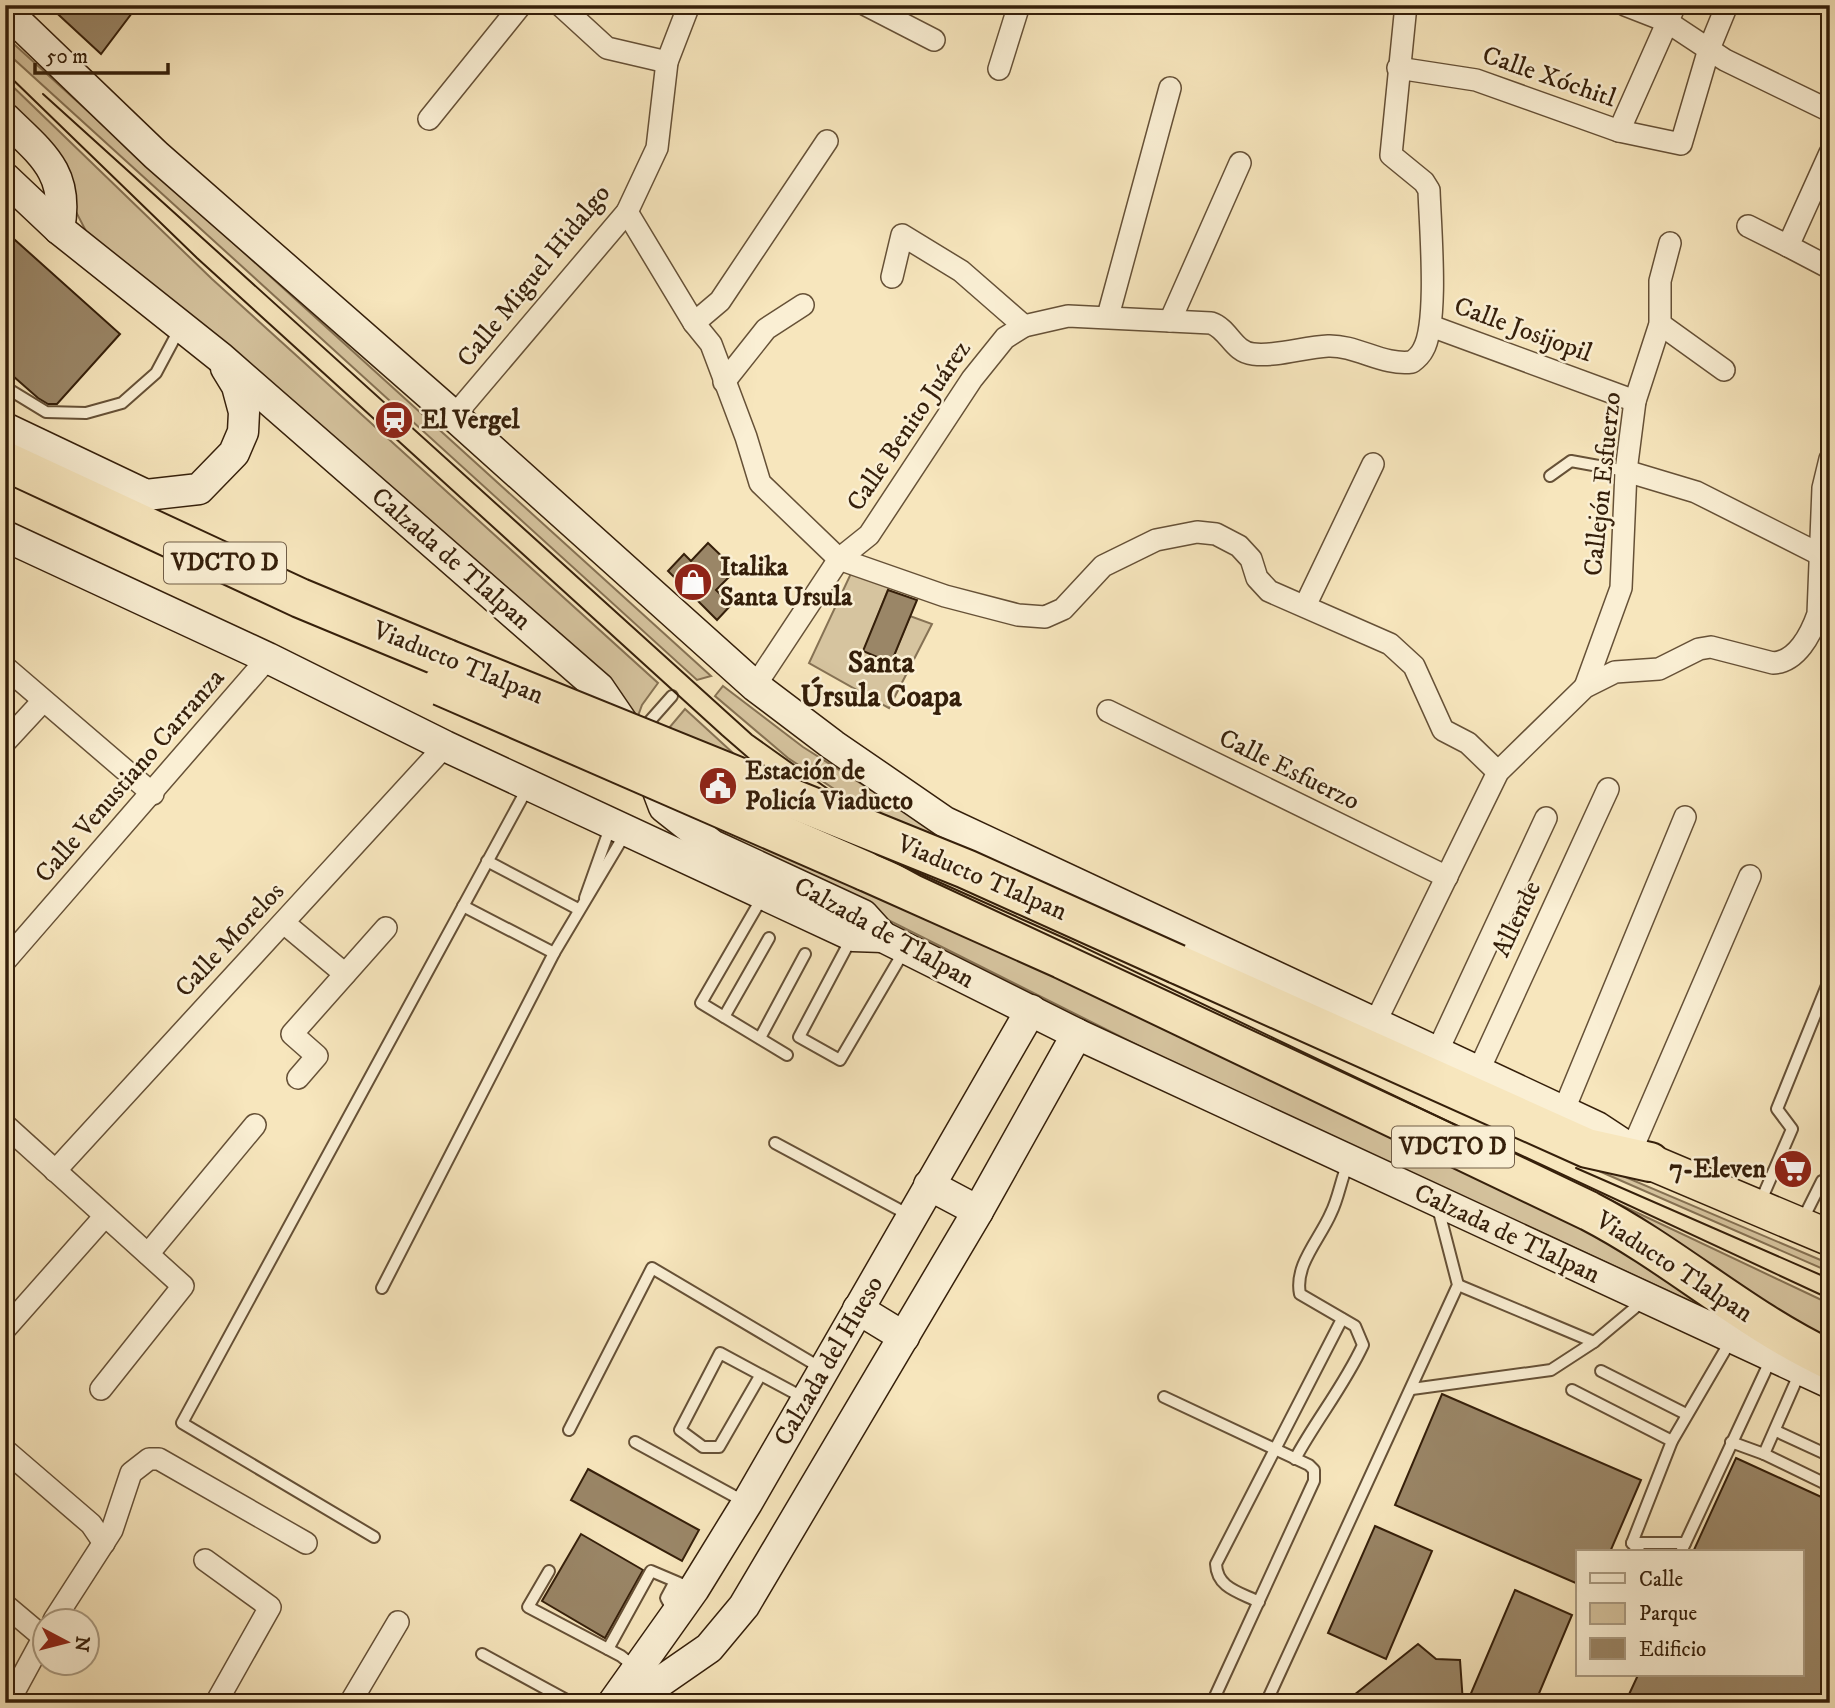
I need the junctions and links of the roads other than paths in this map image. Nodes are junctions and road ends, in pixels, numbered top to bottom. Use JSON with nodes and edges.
{"nodes":[{"id":1,"x":521,"y":5,"type":"edge"},
{"id":2,"x":560,"y":5,"type":"edge"},
{"id":3,"x":689,"y":5,"type":"edge"},
{"id":4,"x":866,"y":5,"type":"edge"},
{"id":5,"x":1019,"y":5,"type":"edge"},
{"id":6,"x":1406,"y":5,"type":"edge"},
{"id":7,"x":1625,"y":5,"type":"edge"},
{"id":8,"x":1727,"y":5,"type":"edge"},
{"id":9,"x":5,"y":10,"type":"edge"},
{"id":10,"x":1670,"y":13,"type":"edge"},
{"id":11,"x":934,"y":40,"type":"dead end"},
{"id":12,"x":1709,"y":49,"type":"junction"},
{"id":13,"x":667,"y":62,"type":"junction"},
{"id":14,"x":1398,"y":68,"type":"junction"},
{"id":15,"x":999,"y":69,"type":"dead end"},
{"id":16,"x":1170,"y":88,"type":"dead end"},
{"id":17,"x":1830,"y":111,"type":"edge"},
{"id":18,"x":5,"y":118,"type":"edge"},
{"id":19,"x":429,"y":119,"type":"dead end"},
{"id":20,"x":1619,"y":131,"type":"junction"},
{"id":21,"x":827,"y":141,"type":"dead end"},
{"id":22,"x":1830,"y":153,"type":"edge"},
{"id":23,"x":1240,"y":163,"type":"dead end"},
{"id":24,"x":5,"y":178,"type":"edge"},
{"id":25,"x":627,"y":212,"type":"junction"},
{"id":26,"x":1748,"y":226,"type":"dead end"},
{"id":27,"x":60,"y":229,"type":"junction"},
{"id":28,"x":1670,"y":243,"type":"dead end"},
{"id":29,"x":1788,"y":246,"type":"junction"},
{"id":30,"x":1830,"y":268,"type":"edge"},
{"id":31,"x":892,"y":277,"type":"dead end"},
{"id":32,"x":803,"y":305,"type":"dead end"},
{"id":33,"x":1108,"y":316,"type":"junction"},
{"id":34,"x":1170,"y":321,"type":"junction"},
{"id":35,"x":694,"y":323,"type":"junction"},
{"id":36,"x":1660,"y":324,"type":"junction"},
{"id":37,"x":181,"y":326,"type":"junction"},
{"id":38,"x":1024,"y":326,"type":"junction"},
{"id":39,"x":1431,"y":327,"type":"junction"},
{"id":40,"x":221,"y":358,"type":"junction"},
{"id":41,"x":1724,"y":370,"type":"dead end"},
{"id":42,"x":724,"y":382,"type":"junction"},
{"id":43,"x":5,"y":387,"type":"edge"},
{"id":44,"x":1635,"y":401,"type":"junction"},
{"id":45,"x":454,"y":416,"type":"junction"},
{"id":46,"x":5,"y":428,"type":"edge"},
{"id":47,"x":1830,"y":459,"type":"edge"},
{"id":48,"x":5,"y":461,"type":"edge"},
{"id":49,"x":1373,"y":464,"type":"dead end"},
{"id":50,"x":1626,"y":471,"type":"junction"},
{"id":51,"x":1550,"y":476,"type":"dead end"},
{"id":52,"x":5,"y":486,"type":"edge"},
{"id":53,"x":5,"y":536,"type":"edge"},
{"id":54,"x":1821,"y":555,"type":"junction"},
{"id":55,"x":839,"y":559,"type":"junction"},
{"id":56,"x":1305,"y":607,"type":"junction"},
{"id":57,"x":1824,"y":613,"type":"edge"},
{"id":58,"x":268,"y":658,"type":"junction"},
{"id":59,"x":5,"y":667,"type":"edge"},
{"id":60,"x":444,"y":673,"type":"junction"},
{"id":61,"x":755,"y":686,"type":"junction"},
{"id":62,"x":1585,"y":687,"type":"junction"},
{"id":63,"x":671,"y":696,"type":"dead end"},
{"id":64,"x":43,"y":701,"type":"junction"},
{"id":65,"x":1108,"y":711,"type":"dead end"},
{"id":66,"x":634,"y":739,"type":"junction"},
{"id":67,"x":5,"y":742,"type":"edge"},
{"id":68,"x":445,"y":746,"type":"junction"},
{"id":69,"x":1499,"y":772,"type":"junction"},
{"id":70,"x":529,"y":784,"type":"junction"},
{"id":71,"x":1608,"y":789,"type":"dead end"},
{"id":72,"x":153,"y":794,"type":"junction"},
{"id":73,"x":1685,"y":817,"type":"dead end"},
{"id":74,"x":1546,"y":818,"type":"dead end"},
{"id":75,"x":620,"y":825,"type":"junction"},
{"id":76,"x":487,"y":861,"type":"junction"},
{"id":77,"x":1750,"y":876,"type":"dead end"},
{"id":78,"x":1447,"y":877,"type":"junction"},
{"id":79,"x":764,"y":894,"type":"junction"},
{"id":80,"x":584,"y":898,"type":"junction"},
{"id":81,"x":463,"y":906,"type":"junction"},
{"id":82,"x":578,"y":909,"type":"junction"},
{"id":83,"x":284,"y":923,"type":"junction"},
{"id":84,"x":387,"y":928,"type":"dead end"},
{"id":85,"x":853,"y":936,"type":"junction"},
{"id":86,"x":769,"y":938,"type":"dead end"},
{"id":87,"x":894,"y":943,"type":"junction"},
{"id":88,"x":554,"y":953,"type":"junction"},
{"id":89,"x":805,"y":954,"type":"dead end"},
{"id":90,"x":5,"y":961,"type":"edge"},
{"id":91,"x":345,"y":974,"type":"junction"},
{"id":92,"x":1830,"y":978,"type":"edge"},
{"id":93,"x":1031,"y":1010,"type":"junction"},
{"id":94,"x":724,"y":1017,"type":"junction"},
{"id":95,"x":1375,"y":1023,"type":"junction"},
{"id":96,"x":1077,"y":1034,"type":"junction"},
{"id":97,"x":760,"y":1038,"type":"junction"},
{"id":98,"x":1437,"y":1052,"type":"junction"},
{"id":99,"x":787,"y":1055,"type":"dead end"},
{"id":100,"x":1478,"y":1072,"type":"junction"},
{"id":101,"x":298,"y":1078,"type":"dead end"},
{"id":102,"x":1563,"y":1112,"type":"junction"},
{"id":103,"x":5,"y":1125,"type":"edge"},
{"id":104,"x":255,"y":1125,"type":"dead end"},
{"id":105,"x":775,"y":1143,"type":"dead end"},
{"id":106,"x":1641,"y":1156,"type":"junction"},
{"id":107,"x":1349,"y":1161,"type":"junction"},
{"id":108,"x":55,"y":1171,"type":"junction"},
{"id":109,"x":929,"y":1185,"type":"junction"},
{"id":110,"x":1830,"y":1185,"type":"edge"},
{"id":111,"x":1436,"y":1202,"type":"junction"},
{"id":112,"x":1758,"y":1207,"type":"junction"},
{"id":113,"x":978,"y":1211,"type":"junction"},
{"id":114,"x":104,"y":1216,"type":"junction"},
{"id":115,"x":911,"y":1217,"type":"junction"},
{"id":116,"x":1815,"y":1231,"type":"edge"},
{"id":117,"x":148,"y":1254,"type":"junction"},
{"id":118,"x":1458,"y":1285,"type":"junction"},
{"id":119,"x":382,"y":1288,"type":"dead end"},
{"id":120,"x":1646,"y":1298,"type":"junction"},
{"id":121,"x":858,"y":1309,"type":"junction"},
{"id":122,"x":1342,"y":1319,"type":"junction"},
{"id":123,"x":5,"y":1329,"type":"edge"},
{"id":124,"x":904,"y":1337,"type":"junction"},
{"id":125,"x":1733,"y":1338,"type":"junction"},
{"id":126,"x":1594,"y":1342,"type":"junction"},
{"id":127,"x":1772,"y":1356,"type":"junction"},
{"id":128,"x":1815,"y":1365,"type":"edge"},
{"id":129,"x":824,"y":1370,"type":"junction"},
{"id":130,"x":1601,"y":1371,"type":"dead end"},
{"id":131,"x":760,"y":1376,"type":"junction"},
{"id":132,"x":1830,"y":1383,"type":"edge"},
{"id":133,"x":101,"y":1388,"type":"dead end"},
{"id":134,"x":1412,"y":1388,"type":"junction"},
{"id":135,"x":1572,"y":1390,"type":"dead end"},
{"id":136,"x":1164,"y":1397,"type":"dead end"},
{"id":137,"x":807,"y":1400,"type":"junction"},
{"id":138,"x":1686,"y":1414,"type":"junction"},
{"id":139,"x":569,"y":1430,"type":"dead end"},
{"id":140,"x":1776,"y":1431,"type":"junction"},
{"id":141,"x":1672,"y":1441,"type":"junction"},
{"id":142,"x":1731,"y":1441,"type":"junction"},
{"id":143,"x":635,"y":1442,"type":"dead end"},
{"id":144,"x":5,"y":1450,"type":"edge"},
{"id":145,"x":1276,"y":1450,"type":"junction"},
{"id":146,"x":1764,"y":1454,"type":"junction"},
{"id":147,"x":1830,"y":1456,"type":"edge"},
{"id":148,"x":1295,"y":1459,"type":"junction"},
{"id":149,"x":1830,"y":1486,"type":"edge"},
{"id":150,"x":747,"y":1503,"type":"junction"},
{"id":151,"x":374,"y":1537,"type":"dead end"},
{"id":152,"x":104,"y":1543,"type":"junction"},
{"id":153,"x":306,"y":1543,"type":"dead end"},
{"id":154,"x":1632,"y":1543,"type":"junction"},
{"id":155,"x":1683,"y":1548,"type":"edge"},
{"id":156,"x":1638,"y":1550,"type":"edge"},
{"id":157,"x":205,"y":1560,"type":"dead end"},
{"id":158,"x":549,"y":1571,"type":"dead end"},
{"id":159,"x":684,"y":1586,"type":"junction"},
{"id":160,"x":1259,"y":1602,"type":"junction"},
{"id":161,"x":5,"y":1605,"type":"edge"},
{"id":162,"x":63,"y":1606,"type":"edge"},
{"id":163,"x":32,"y":1621,"type":"edge"},
{"id":164,"x":398,"y":1622,"type":"dead end"},
{"id":165,"x":608,"y":1649,"type":"junction"},
{"id":166,"x":482,"y":1654,"type":"dead end"},
{"id":167,"x":32,"y":1658,"type":"edge"},
{"id":168,"x":636,"y":1668,"type":"junction"},
{"id":169,"x":8,"y":1703,"type":"edge"},
{"id":170,"x":216,"y":1703,"type":"edge"},
{"id":171,"x":350,"y":1703,"type":"edge"},
{"id":172,"x":572,"y":1703,"type":"edge"},
{"id":173,"x":613,"y":1703,"type":"edge"},
{"id":174,"x":645,"y":1703,"type":"edge"},
{"id":175,"x":1212,"y":1703,"type":"edge"},
{"id":176,"x":1266,"y":1703,"type":"edge"}],
"edges":[{"from":1,"to":19,"type":"street"},
{"from":2,"to":13,"type":"street"},
{"from":3,"to":13,"type":"street","name":"Calle Miguel Hidalgo"},
{"from":4,"to":11,"type":"street"},
{"from":5,"to":15,"type":"street"},
{"from":6,"to":14,"type":"street"},
{"from":7,"to":10,"type":"street"},
{"from":8,"to":12,"type":"street"},
{"from":9,"to":45,"type":"main road"},
{"from":10,"to":12,"type":"street"},
{"from":10,"to":20,"type":"street"},
{"from":12,"to":17,"type":"street"},
{"from":12,"to":20,"type":"street","name":"Calle Xóchitl"},
{"from":13,"to":25,"type":"street","name":"Calle Miguel Hidalgo"},
{"from":14,"to":20,"type":"street","name":"Calle Xóchitl"},
{"from":14,"to":39,"type":"street"},
{"from":16,"to":33,"type":"street"},
{"from":18,"to":27,"type":"main road"},
{"from":21,"to":35,"type":"street"},
{"from":22,"to":29,"type":"street"},
{"from":23,"to":34,"type":"street"},
{"from":24,"to":27,"type":"main road","name":"Calzada de Tlalpan"},
{"from":25,"to":35,"type":"street"},
{"from":25,"to":45,"type":"street","name":"Calle Miguel Hidalgo"},
{"from":26,"to":29,"type":"street"},
{"from":27,"to":37,"type":"main road","name":"Calzada de Tlalpan"},
{"from":28,"to":36,"type":"street","name":"Callejón Esfuerzo"},
{"from":29,"to":30,"type":"street"},
{"from":31,"to":38,"type":"street"},
{"from":32,"to":42,"type":"street"},
{"from":33,"to":34,"type":"street","name":"Calle Benito Juárez"},
{"from":33,"to":38,"type":"street","name":"Calle Benito Juárez"},
{"from":34,"to":39,"type":"street","name":"Calle Benito Juárez"},
{"from":35,"to":42,"type":"street"},
{"from":36,"to":41,"type":"street"},
{"from":36,"to":44,"type":"street","name":"Callejón Esfuerzo"},
{"from":37,"to":40,"type":"main road","name":"Calzada de Tlalpan"},
{"from":37,"to":43,"type":"lane"},
{"from":38,"to":55,"type":"street","name":"Calle Benito Juárez"},
{"from":39,"to":44,"type":"street","name":"Calle Josijopil"},
{"from":40,"to":46,"type":"main road"},
{"from":40,"to":66,"type":"main road","name":"Calzada de Tlalpan"},
{"from":42,"to":55,"type":"street"},
{"from":44,"to":50,"type":"street","name":"Callejón Esfuerzo"},
{"from":45,"to":61,"type":"main road"},
{"from":47,"to":54,"type":"street"},
{"from":48,"to":60,"type":"highway","name":"Viaducto Tlalpan","number":"VDCTO D"},
{"from":49,"to":56,"type":"street"},
{"from":50,"to":51,"type":"lane"},
{"from":50,"to":54,"type":"street"},
{"from":50,"to":62,"type":"street","name":"Callejón Esfuerzo"},
{"from":52,"to":60,"type":"highway","name":"Viaducto Tlalpan","number":"VDCTO D"},
{"from":53,"to":58,"type":"main road"},
{"from":54,"to":57,"type":"street"},
{"from":55,"to":56,"type":"street"},
{"from":55,"to":61,"type":"street","name":"Calle Benito Juárez"},
{"from":56,"to":69,"type":"street"},
{"from":57,"to":62,"type":"street"},
{"from":58,"to":68,"type":"main road"},
{"from":58,"to":72,"type":"street","name":"Calle Venustiano Carranza"},
{"from":59,"to":64,"type":"street"},
{"from":60,"to":106,"type":"highway","name":"Viaducto Tlalpan","number":"VDCTO D","bridge":true},
{"from":60,"to":128,"type":"highway","name":"Viaducto Tlalpan","number":"VDCTO D","bridge":true},
{"from":61,"to":95,"type":"main road"},
{"from":62,"to":69,"type":"street"},
{"from":63,"to":66,"type":"lane"},
{"from":64,"to":67,"type":"street"},
{"from":64,"to":72,"type":"street"},
{"from":65,"to":78,"type":"street","name":"Calle Esfuerzo"},
{"from":66,"to":87,"type":"main road","name":"Calzada de Tlalpan"},
{"from":68,"to":70,"type":"main road"},
{"from":68,"to":83,"type":"street","name":"Calle Morelos"},
{"from":69,"to":78,"type":"street"},
{"from":70,"to":75,"type":"main road"},
{"from":70,"to":76,"type":"lane"},
{"from":71,"to":100,"type":"street","name":"Allende"},
{"from":72,"to":90,"type":"street","name":"Calle Venustiano Carranza"},
{"from":73,"to":102,"type":"street"},
{"from":74,"to":98,"type":"street"},
{"from":75,"to":79,"type":"main road"},
{"from":75,"to":80,"type":"lane"},
{"from":75,"to":80,"type":"lane"},
{"from":76,"to":81,"type":"lane"},
{"from":76,"to":82,"type":"lane"},
{"from":77,"to":106,"type":"street"},
{"from":78,"to":95,"type":"street"},
{"from":79,"to":85,"type":"main road"},
{"from":79,"to":94,"type":"lane"},
{"from":80,"to":82,"type":"lane"},
{"from":81,"to":88,"type":"lane"},
{"from":81,"to":151,"type":"lane"},
{"from":82,"to":88,"type":"lane"},
{"from":83,"to":91,"type":"street"},
{"from":83,"to":108,"type":"street","name":"Calle Morelos"},
{"from":84,"to":91,"type":"street"},
{"from":85,"to":87,"type":"main road"},
{"from":85,"to":87,"type":"lane"},
{"from":86,"to":94,"type":"lane"},
{"from":87,"to":93,"type":"main road","name":"Calzada de Tlalpan"},
{"from":88,"to":119,"type":"lane"},
{"from":89,"to":97,"type":"lane"},
{"from":91,"to":101,"type":"street"},
{"from":92,"to":112,"type":"lane"},
{"from":93,"to":96,"type":"main road","name":"Calzada de Tlalpan"},
{"from":93,"to":109,"type":"main road","name":"Calzada del Hueso"},
{"from":94,"to":97,"type":"lane"},
{"from":95,"to":98,"type":"main road"},
{"from":96,"to":107,"type":"main road","name":"Calzada de Tlalpan"},
{"from":96,"to":113,"type":"main road","name":"Calzada del Hueso"},
{"from":97,"to":99,"type":"lane"},
{"from":98,"to":100,"type":"main road"},
{"from":100,"to":102,"type":"main road"},
{"from":102,"to":106,"type":"main road"},
{"from":103,"to":108,"type":"street"},
{"from":104,"to":117,"type":"street"},
{"from":105,"to":115,"type":"lane"},
{"from":106,"to":112,"type":"highway"},
{"from":107,"to":111,"type":"main road","name":"Calzada de Tlalpan"},
{"from":107,"to":122,"type":"lane"},
{"from":108,"to":114,"type":"street"},
{"from":109,"to":113,"type":"main road"},
{"from":109,"to":115,"type":"main road","name":"Calzada del Hueso"},
{"from":110,"to":116,"type":"lane"},
{"from":111,"to":118,"type":"lane"},
{"from":111,"to":120,"type":"main road","name":"Calzada de Tlalpan"},
{"from":112,"to":116,"type":"highway"},
{"from":113,"to":124,"type":"main road","name":"Calzada del Hueso"},
{"from":114,"to":117,"type":"street"},
{"from":114,"to":123,"type":"street"},
{"from":115,"to":121,"type":"main road","name":"Calzada del Hueso"},
{"from":117,"to":133,"type":"street"},
{"from":118,"to":126,"type":"lane"},
{"from":118,"to":134,"type":"lane"},
{"from":120,"to":125,"type":"main road","name":"Calzada de Tlalpan"},
{"from":120,"to":126,"type":"lane"},
{"from":121,"to":124,"type":"main road"},
{"from":121,"to":129,"type":"main road","name":"Calzada del Hueso"},
{"from":122,"to":145,"type":"lane"},
{"from":122,"to":148,"type":"lane"},
{"from":124,"to":174,"type":"main road","name":"Calzada del Hueso"},
{"from":125,"to":127,"type":"main road","name":"Calzada de Tlalpan"},
{"from":125,"to":138,"type":"lane"},
{"from":126,"to":134,"type":"lane"},
{"from":127,"to":128,"type":"main road","name":"Calzada de Tlalpan"},
{"from":127,"to":142,"type":"lane"},
{"from":128,"to":132,"type":"main road","name":"Calzada de Tlalpan"},
{"from":128,"to":140,"type":"lane"},
{"from":129,"to":137,"type":"main road","name":"Calzada del Hueso"},
{"from":129,"to":139,"type":"lane"},
{"from":130,"to":138,"type":"lane"},
{"from":131,"to":131,"type":"lane"},
{"from":131,"to":137,"type":"lane"},
{"from":134,"to":176,"type":"lane"},
{"from":135,"to":141,"type":"lane"},
{"from":136,"to":145,"type":"lane"},
{"from":137,"to":150,"type":"main road","name":"Calzada del Hueso"},
{"from":138,"to":141,"type":"lane"},
{"from":140,"to":146,"type":"lane"},
{"from":140,"to":147,"type":"lane"},
{"from":141,"to":154,"type":"lane"},
{"from":142,"to":146,"type":"lane"},
{"from":142,"to":155,"type":"lane"},
{"from":143,"to":150,"type":"lane"},
{"from":144,"to":152,"type":"street"},
{"from":145,"to":148,"type":"lane"},
{"from":145,"to":160,"type":"lane"},
{"from":146,"to":149,"type":"lane"},
{"from":148,"to":160,"type":"lane"},
{"from":150,"to":159,"type":"main road","name":"Calzada del Hueso"},
{"from":152,"to":153,"type":"street"},
{"from":152,"to":162,"type":"street"},
{"from":154,"to":155,"type":"lane"},
{"from":154,"to":156,"type":"lane"},
{"from":157,"to":170,"type":"street"},
{"from":158,"to":165,"type":"lane"},
{"from":159,"to":165,"type":"lane"},
{"from":159,"to":168,"type":"main road","name":"Calzada del Hueso"},
{"from":160,"to":175,"type":"lane"},
{"from":161,"to":163,"type":"street"},
{"from":164,"to":171,"type":"street"},
{"from":165,"to":168,"type":"lane"},
{"from":166,"to":172,"type":"lane"},
{"from":167,"to":169,"type":"street"},
{"from":168,"to":173,"type":"main road","name":"Calzada del Hueso"}]}
